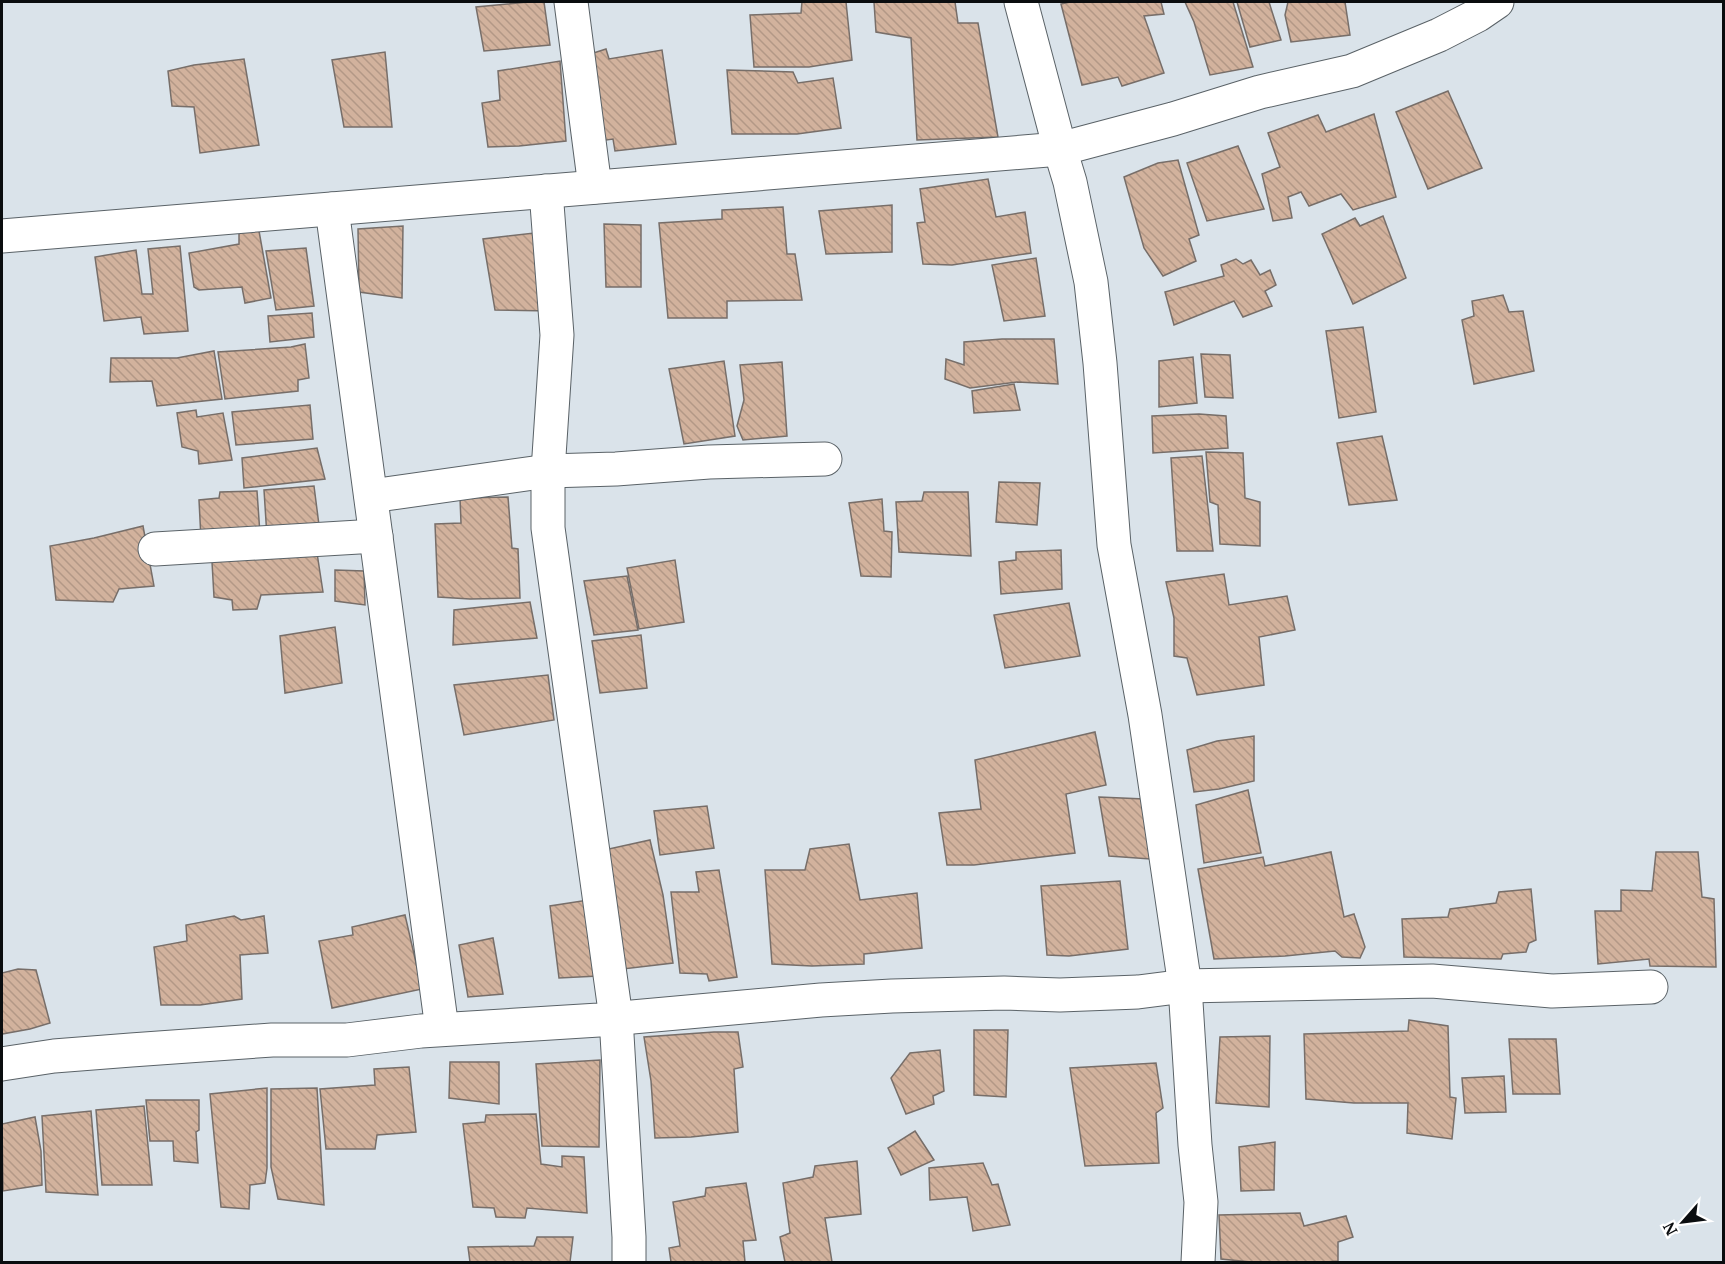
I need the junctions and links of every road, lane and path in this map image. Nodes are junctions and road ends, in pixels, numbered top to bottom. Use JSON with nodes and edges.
{"nodes":[{"id":1,"x":571,"y":2,"type":"edge"},
{"id":2,"x":1021,"y":2,"type":"edge"},
{"id":3,"x":1497,"y":2,"type":"edge"},
{"id":4,"x":1060,"y":149,"type":"junction"},
{"id":5,"x":595,"y":187,"type":"junction"},
{"id":6,"x":546,"y":191,"type":"junction"},
{"id":7,"x":332,"y":209,"type":"junction"},
{"id":8,"x":2,"y":236,"type":"edge"},
{"id":9,"x":825,"y":459,"type":"dead end"},
{"id":10,"x":548,"y":471,"type":"junction"},
{"id":11,"x":371,"y":496,"type":"junction"},
{"id":12,"x":376,"y":536,"type":"junction"},
{"id":13,"x":155,"y":549,"type":"dead end"},
{"id":14,"x":1185,"y":987,"type":"junction"},
{"id":15,"x":1651,"y":987,"type":"dead end"},
{"id":16,"x":616,"y":1018,"type":"junction"},
{"id":17,"x":442,"y":1029,"type":"junction"},
{"id":18,"x":2,"y":1064,"type":"edge"},
{"id":19,"x":629,"y":1263,"type":"edge"},
{"id":20,"x":1198,"y":1263,"type":"edge"}],
"edges":[{"from":1,"to":5,"type":"street"},
{"from":2,"to":4,"type":"street"},
{"from":3,"to":4,"type":"street"},
{"from":4,"to":5,"type":"street"},
{"from":4,"to":14,"type":"street"},
{"from":5,"to":6,"type":"street"},
{"from":6,"to":7,"type":"street"},
{"from":6,"to":10,"type":"street"},
{"from":7,"to":8,"type":"street"},
{"from":7,"to":11,"type":"street"},
{"from":9,"to":10,"type":"street"},
{"from":10,"to":11,"type":"street"},
{"from":10,"to":16,"type":"street"},
{"from":11,"to":12,"type":"street"},
{"from":12,"to":13,"type":"street"},
{"from":12,"to":17,"type":"street"},
{"from":14,"to":15,"type":"street"},
{"from":14,"to":16,"type":"street"},
{"from":14,"to":20,"type":"street"},
{"from":16,"to":17,"type":"street"},
{"from":16,"to":19,"type":"street"},
{"from":17,"to":18,"type":"street"}]}
